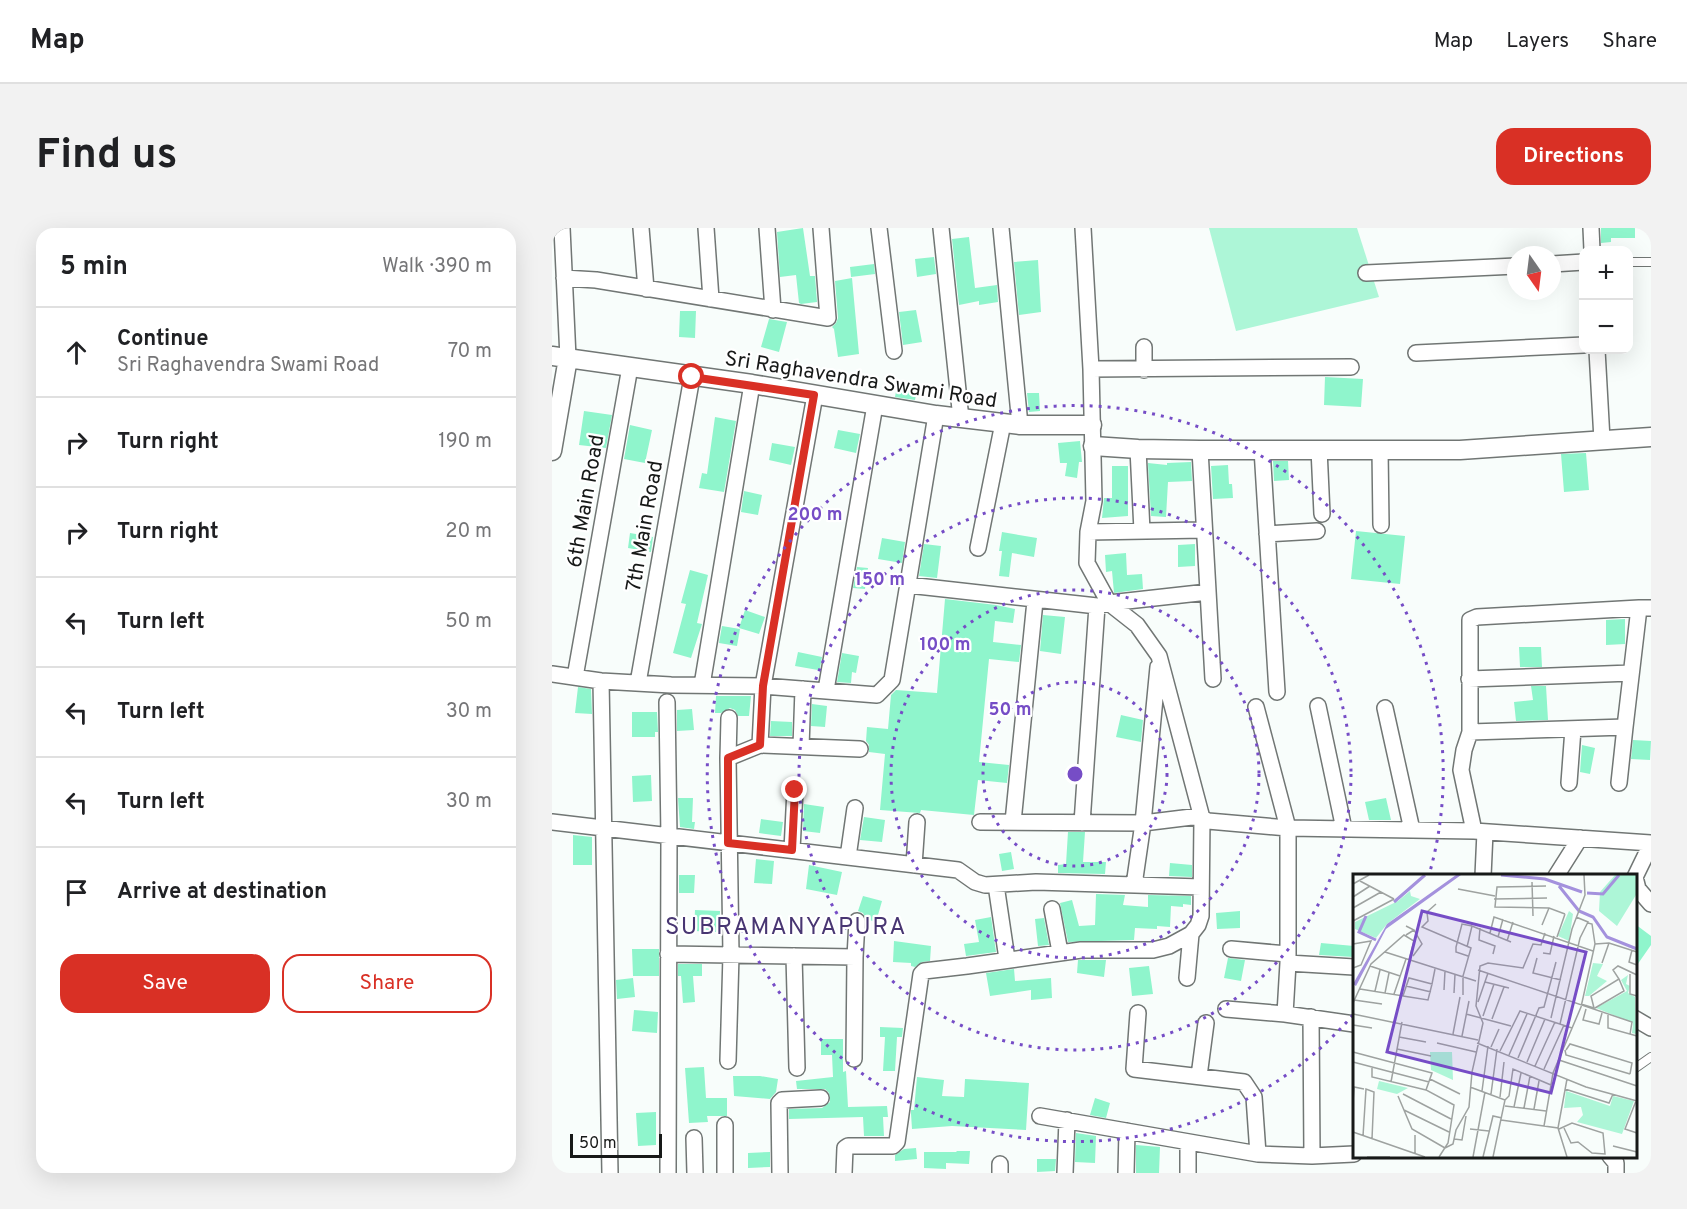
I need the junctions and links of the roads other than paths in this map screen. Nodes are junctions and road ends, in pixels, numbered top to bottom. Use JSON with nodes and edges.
{"nodes":[{"id":1,"x":562,"y":228,"type":"edge"},
{"id":2,"x":641,"y":228,"type":"edge"},
{"id":3,"x":706,"y":228,"type":"edge"},
{"id":4,"x":767,"y":228,"type":"edge"},
{"id":5,"x":821,"y":228,"type":"edge"},
{"id":6,"x":879,"y":228,"type":"edge"},
{"id":7,"x":941,"y":228,"type":"edge"},
{"id":8,"x":1001,"y":228,"type":"edge"},
{"id":9,"x":1083,"y":228,"type":"edge"},
{"id":10,"x":1591,"y":228,"type":"edge"},
{"id":11,"x":1592,"y":246,"type":"edge"},
{"id":12,"x":1579,"y":262,"type":"edge"},
{"id":13,"x":1633,"y":262,"type":"edge"},
{"id":14,"x":1651,"y":262,"type":"edge"},
{"id":15,"x":1561,"y":263,"type":"edge"},
{"id":16,"x":1507,"y":266,"type":"edge"},
{"id":17,"x":1366,"y":273,"type":"dead end"},
{"id":18,"x":564,"y":278,"type":"junction"},
{"id":19,"x":646,"y":289,"type":"junction"},
{"id":20,"x":711,"y":299,"type":"junction"},
{"id":21,"x":773,"y":310,"type":"junction"},
{"id":22,"x":1579,"y":345,"type":"edge"},
{"id":23,"x":1144,"y":347,"type":"dead end"},
{"id":24,"x":894,"y":351,"type":"dead end"},
{"id":25,"x":1416,"y":353,"type":"dead end"},
{"id":26,"x":1597,"y":354,"type":"edge"},
{"id":27,"x":560,"y":357,"type":"edge"},
{"id":28,"x":630,"y":367,"type":"junction"},
{"id":29,"x":1351,"y":367,"type":"dead end"},
{"id":30,"x":1091,"y":369,"type":"junction"},
{"id":31,"x":1144,"y":370,"type":"junction"},
{"id":32,"x":692,"y":377,"type":"junction"},
{"id":33,"x":752,"y":384,"type":"junction"},
{"id":34,"x":814,"y":395,"type":"junction"},
{"id":35,"x":875,"y":405,"type":"junction"},
{"id":36,"x":936,"y":415,"type":"junction"},
{"id":37,"x":962,"y":418,"type":"junction"},
{"id":38,"x":1012,"y":424,"type":"junction"},
{"id":39,"x":1092,"y":425,"type":"junction"},
{"id":40,"x":1651,"y":437,"type":"edge"},
{"id":41,"x":1602,"y":440,"type":"junction"},
{"id":42,"x":1093,"y":446,"type":"junction"},
{"id":43,"x":1138,"y":449,"type":"junction"},
{"id":44,"x":1262,"y":449,"type":"junction"},
{"id":45,"x":1319,"y":449,"type":"junction"},
{"id":46,"x":1380,"y":449,"type":"junction"},
{"id":47,"x":552,"y":450,"type":"edge"},
{"id":48,"x":1200,"y":450,"type":"junction"},
{"id":49,"x":1322,"y":514,"type":"dead end"},
{"id":50,"x":1382,"y":525,"type":"dead end"},
{"id":51,"x":1204,"y":530,"type":"junction"},
{"id":52,"x":1142,"y":531,"type":"junction"},
{"id":53,"x":1317,"y":531,"type":"dead end"},
{"id":54,"x":1088,"y":532,"type":"junction"},
{"id":55,"x":1267,"y":534,"type":"junction"},
{"id":56,"x":978,"y":549,"type":"dead end"},
{"id":57,"x":908,"y":585,"type":"junction"},
{"id":58,"x":1208,"y":592,"type":"junction"},
{"id":59,"x":1035,"y":601,"type":"junction"},
{"id":60,"x":1103,"y":604,"type":"junction"},
{"id":61,"x":1645,"y":608,"type":"edge"},
{"id":62,"x":1159,"y":656,"type":"junction"},
{"id":63,"x":1631,"y":673,"type":"junction"},
{"id":64,"x":552,"y":674,"type":"edge"},
{"id":65,"x":575,"y":677,"type":"junction"},
{"id":66,"x":1469,"y":679,"type":"junction"},
{"id":67,"x":1213,"y":680,"type":"dead end"},
{"id":68,"x":601,"y":681,"type":"junction"},
{"id":69,"x":638,"y":683,"type":"junction"},
{"id":70,"x":702,"y":686,"type":"junction"},
{"id":71,"x":763,"y":686,"type":"junction"},
{"id":72,"x":803,"y":689,"type":"junction"},
{"id":73,"x":826,"y":690,"type":"junction"},
{"id":74,"x":1277,"y":692,"type":"dead end"},
{"id":75,"x":667,"y":702,"type":"dead end"},
{"id":76,"x":1318,"y":706,"type":"dead end"},
{"id":77,"x":1256,"y":707,"type":"dead end"},
{"id":78,"x":1384,"y":708,"type":"dead end"},
{"id":79,"x":729,"y":718,"type":"dead end"},
{"id":80,"x":1625,"y":728,"type":"junction"},
{"id":81,"x":1573,"y":729,"type":"junction"},
{"id":82,"x":1470,"y":732,"type":"junction"},
{"id":83,"x":760,"y":745,"type":"junction"},
{"id":84,"x":801,"y":747,"type":"junction"},
{"id":85,"x":860,"y":749,"type":"dead end"},
{"id":86,"x":728,"y":758,"type":"junction"},
{"id":87,"x":1569,"y":783,"type":"dead end"},
{"id":88,"x":1619,"y":783,"type":"dead end"},
{"id":89,"x":795,"y":790,"type":"dead end"},
{"id":90,"x":855,"y":808,"type":"dead end"},
{"id":91,"x":1201,"y":817,"type":"junction"},
{"id":92,"x":552,"y":822,"type":"edge"},
{"id":93,"x":917,"y":822,"type":"dead end"},
{"id":94,"x":980,"y":822,"type":"dead end"},
{"id":95,"x":1013,"y":822,"type":"junction"},
{"id":96,"x":1082,"y":823,"type":"junction"},
{"id":97,"x":1143,"y":823,"type":"junction"},
{"id":98,"x":604,"y":827,"type":"junction"},
{"id":99,"x":1288,"y":828,"type":"junction"},
{"id":100,"x":1344,"y":829,"type":"junction"},
{"id":101,"x":1412,"y":830,"type":"junction"},
{"id":102,"x":1480,"y":831,"type":"junction"},
{"id":103,"x":669,"y":837,"type":"junction"},
{"id":104,"x":1580,"y":838,"type":"junction"},
{"id":105,"x":728,"y":843,"type":"junction"},
{"id":106,"x":1651,"y":844,"type":"edge"},
{"id":107,"x":792,"y":850,"type":"junction"},
{"id":108,"x":849,"y":857,"type":"junction"},
{"id":109,"x":914,"y":864,"type":"junction"},
{"id":110,"x":1483,"y":874,"type":"edge"},
{"id":111,"x":1557,"y":874,"type":"edge"},
{"id":112,"x":1636,"y":876,"type":"edge"},
{"id":113,"x":1636,"y":882,"type":"edge"},
{"id":114,"x":996,"y":885,"type":"junction"},
{"id":115,"x":1134,"y":885,"type":"junction"},
{"id":116,"x":1201,"y":887,"type":"junction"},
{"id":117,"x":1651,"y":904,"type":"edge"},
{"id":118,"x":1052,"y":909,"type":"dead end"},
{"id":119,"x":857,"y":921,"type":"dead end"},
{"id":120,"x":1191,"y":933,"type":"junction"},
{"id":121,"x":1231,"y":949,"type":"dead end"},
{"id":122,"x":1060,"y":952,"type":"junction"},
{"id":123,"x":668,"y":954,"type":"junction"},
{"id":124,"x":731,"y":956,"type":"junction"},
{"id":125,"x":794,"y":956,"type":"junction"},
{"id":126,"x":855,"y":957,"type":"junction"},
{"id":127,"x":1288,"y":958,"type":"junction"},
{"id":128,"x":1007,"y":959,"type":"junction"},
{"id":129,"x":1353,"y":967,"type":"edge"},
{"id":130,"x":1187,"y":978,"type":"dead end"},
{"id":131,"x":1226,"y":1010,"type":"dead end"},
{"id":132,"x":1138,"y":1013,"type":"dead end"},
{"id":133,"x":1285,"y":1014,"type":"junction"},
{"id":134,"x":1311,"y":1017,"type":"junction"},
{"id":135,"x":1636,"y":1019,"type":"edge"},
{"id":136,"x":1206,"y":1023,"type":"dead end"},
{"id":137,"x":1353,"y":1024,"type":"edge"},
{"id":138,"x":1651,"y":1028,"type":"edge"},
{"id":139,"x":1651,"y":1057,"type":"edge"},
{"id":140,"x":854,"y":1059,"type":"dead end"},
{"id":141,"x":728,"y":1061,"type":"dead end"},
{"id":142,"x":797,"y":1068,"type":"dead end"},
{"id":143,"x":1636,"y":1068,"type":"edge"},
{"id":144,"x":1199,"y":1076,"type":"junction"},
{"id":145,"x":821,"y":1098,"type":"dead end"},
{"id":146,"x":1040,"y":1116,"type":"dead end"},
{"id":147,"x":1067,"y":1120,"type":"junction"},
{"id":148,"x":725,"y":1125,"type":"dead end"},
{"id":149,"x":1127,"y":1131,"type":"junction"},
{"id":150,"x":694,"y":1138,"type":"dead end"},
{"id":151,"x":1188,"y":1142,"type":"junction"},
{"id":152,"x":1258,"y":1154,"type":"junction"},
{"id":153,"x":1353,"y":1154,"type":"edge"},
{"id":154,"x":1312,"y":1156,"type":"junction"},
{"id":155,"x":1612,"y":1158,"type":"edge"},
{"id":156,"x":668,"y":1166,"type":"edge"},
{"id":157,"x":695,"y":1166,"type":"edge"},
{"id":158,"x":610,"y":1173,"type":"edge"},
{"id":159,"x":725,"y":1173,"type":"edge"},
{"id":160,"x":780,"y":1173,"type":"edge"},
{"id":161,"x":844,"y":1173,"type":"edge"},
{"id":162,"x":1065,"y":1173,"type":"edge"},
{"id":163,"x":1126,"y":1173,"type":"edge"},
{"id":164,"x":1188,"y":1173,"type":"edge"},
{"id":165,"x":1616,"y":1173,"type":"edge"}],
"edges":[{"from":1,"to":18,"type":"street"},
{"from":2,"to":19,"type":"street"},
{"from":3,"to":20,"type":"street"},
{"from":4,"to":21,"type":"street"},
{"from":5,"to":21,"type":"street"},
{"from":6,"to":24,"type":"street"},
{"from":7,"to":37,"type":"street"},
{"from":8,"to":38,"type":"street"},
{"from":9,"to":30,"type":"street"},
{"from":10,"to":11,"type":"street"},
{"from":12,"to":15,"type":"street"},
{"from":13,"to":14,"type":"lane"},
{"from":16,"to":17,"type":"street"},
{"from":18,"to":19,"type":"street"},
{"from":18,"to":27,"type":"street"},
{"from":19,"to":20,"type":"street"},
{"from":20,"to":21,"type":"street"},
{"from":22,"to":25,"type":"street"},
{"from":23,"to":31,"type":"street"},
{"from":26,"to":41,"type":"street"},
{"from":27,"to":28,"type":"street","name":"Sri Raghavendra Swami Road"},
{"from":27,"to":47,"type":"street"},
{"from":28,"to":32,"type":"street","name":"Sri Raghavendra Swami Road"},
{"from":28,"to":65,"type":"street","name":"6th Main Road"},
{"from":29,"to":31,"type":"street"},
{"from":30,"to":31,"type":"street"},
{"from":30,"to":39,"type":"street"},
{"from":32,"to":33,"type":"street","name":"Sri Raghavendra Swami Road"},
{"from":32,"to":69,"type":"street","name":"7th Main Road"},
{"from":33,"to":34,"type":"street","name":"Sri Raghavendra Swami Road"},
{"from":33,"to":70,"type":"street"},
{"from":34,"to":35,"type":"street","name":"Sri Raghavendra Swami Road"},
{"from":34,"to":71,"type":"street"},
{"from":35,"to":36,"type":"street","name":"Sri Raghavendra Swami Road"},
{"from":35,"to":73,"type":"street"},
{"from":36,"to":37,"type":"street","name":"Sri Raghavendra Swami Road"},
{"from":36,"to":57,"type":"street"},
{"from":37,"to":38,"type":"street","name":"Sri Raghavendra Swami Road"},
{"from":38,"to":39,"type":"street","name":"Sri Raghavendra Swami Road"},
{"from":38,"to":56,"type":"street"},
{"from":39,"to":42,"type":"street"},
{"from":40,"to":41,"type":"street"},
{"from":41,"to":46,"type":"street"},
{"from":42,"to":43,"type":"street"},
{"from":42,"to":54,"type":"street"},
{"from":43,"to":48,"type":"street"},
{"from":43,"to":52,"type":"street"},
{"from":44,"to":45,"type":"street"},
{"from":44,"to":48,"type":"street"},
{"from":44,"to":55,"type":"street"},
{"from":45,"to":46,"type":"street"},
{"from":45,"to":49,"type":"street"},
{"from":46,"to":50,"type":"street"},
{"from":48,"to":51,"type":"street"},
{"from":51,"to":52,"type":"street"},
{"from":51,"to":58,"type":"street"},
{"from":52,"to":54,"type":"street"},
{"from":53,"to":55,"type":"street"},
{"from":54,"to":60,"type":"street"},
{"from":55,"to":74,"type":"street"},
{"from":57,"to":59,"type":"street"},
{"from":57,"to":73,"type":"street"},
{"from":58,"to":60,"type":"street"},
{"from":58,"to":67,"type":"street"},
{"from":59,"to":60,"type":"street"},
{"from":59,"to":95,"type":"street"},
{"from":60,"to":62,"type":"street"},
{"from":60,"to":96,"type":"street"},
{"from":61,"to":63,"type":"street"},
{"from":61,"to":66,"type":"street"},
{"from":62,"to":91,"type":"street"},
{"from":62,"to":97,"type":"street"},
{"from":63,"to":66,"type":"street"},
{"from":63,"to":80,"type":"street"},
{"from":64,"to":65,"type":"street"},
{"from":65,"to":68,"type":"street"},
{"from":66,"to":82,"type":"street"},
{"from":68,"to":69,"type":"street"},
{"from":68,"to":98,"type":"street"},
{"from":69,"to":70,"type":"street"},
{"from":70,"to":71,"type":"street"},
{"from":71,"to":72,"type":"street"},
{"from":71,"to":83,"type":"street"},
{"from":72,"to":73,"type":"street"},
{"from":72,"to":84,"type":"street"},
{"from":75,"to":103,"type":"street"},
{"from":76,"to":100,"type":"street"},
{"from":77,"to":99,"type":"street"},
{"from":78,"to":101,"type":"street"},
{"from":79,"to":86,"type":"street"},
{"from":80,"to":81,"type":"street"},
{"from":80,"to":88,"type":"street"},
{"from":81,"to":82,"type":"street"},
{"from":81,"to":87,"type":"street"},
{"from":82,"to":102,"type":"street"},
{"from":83,"to":84,"type":"street"},
{"from":83,"to":86,"type":"street"},
{"from":84,"to":85,"type":"street"},
{"from":86,"to":105,"type":"street"},
{"from":89,"to":107,"type":"street"},
{"from":90,"to":108,"type":"street"},
{"from":91,"to":97,"type":"street"},
{"from":91,"to":99,"type":"street"},
{"from":91,"to":116,"type":"street"},
{"from":92,"to":98,"type":"street"},
{"from":93,"to":109,"type":"street"},
{"from":94,"to":95,"type":"street"},
{"from":95,"to":96,"type":"street"},
{"from":96,"to":97,"type":"street"},
{"from":97,"to":115,"type":"street"},
{"from":98,"to":103,"type":"street"},
{"from":98,"to":158,"type":"street"},
{"from":99,"to":100,"type":"street"},
{"from":99,"to":127,"type":"street"},
{"from":100,"to":101,"type":"street"},
{"from":101,"to":102,"type":"street"},
{"from":102,"to":104,"type":"street"},
{"from":102,"to":110,"type":"street"},
{"from":103,"to":105,"type":"street"},
{"from":103,"to":123,"type":"street"},
{"from":104,"to":106,"type":"street"},
{"from":104,"to":111,"type":"street"},
{"from":105,"to":107,"type":"street"},
{"from":105,"to":124,"type":"street"},
{"from":106,"to":112,"type":"street"},
{"from":107,"to":108,"type":"street"},
{"from":108,"to":109,"type":"street"},
{"from":109,"to":114,"type":"street"},
{"from":113,"to":117,"type":"street"},
{"from":114,"to":115,"type":"street"},
{"from":114,"to":128,"type":"street"},
{"from":115,"to":116,"type":"street"},
{"from":116,"to":120,"type":"street"},
{"from":118,"to":122,"type":"street"},
{"from":119,"to":126,"type":"street"},
{"from":120,"to":122,"type":"street"},
{"from":120,"to":130,"type":"street"},
{"from":121,"to":127,"type":"street"},
{"from":122,"to":128,"type":"street"},
{"from":123,"to":124,"type":"street"},
{"from":123,"to":156,"type":"street"},
{"from":124,"to":125,"type":"street"},
{"from":124,"to":141,"type":"street"},
{"from":125,"to":126,"type":"street"},
{"from":125,"to":142,"type":"street"},
{"from":126,"to":140,"type":"street"},
{"from":127,"to":129,"type":"street"},
{"from":127,"to":133,"type":"street"},
{"from":128,"to":161,"type":"street"},
{"from":131,"to":133,"type":"street"},
{"from":132,"to":144,"type":"street"},
{"from":133,"to":134,"type":"street"},
{"from":134,"to":137,"type":"street"},
{"from":134,"to":154,"type":"street"},
{"from":135,"to":138,"type":"street"},
{"from":136,"to":144,"type":"street"},
{"from":139,"to":143,"type":"lane"},
{"from":144,"to":152,"type":"street"},
{"from":145,"to":160,"type":"street"},
{"from":146,"to":147,"type":"street"},
{"from":147,"to":149,"type":"street"},
{"from":147,"to":162,"type":"street"},
{"from":148,"to":159,"type":"street"},
{"from":149,"to":151,"type":"street"},
{"from":149,"to":163,"type":"street"},
{"from":150,"to":157,"type":"street"},
{"from":151,"to":152,"type":"street"},
{"from":151,"to":164,"type":"street"},
{"from":152,"to":154,"type":"street"},
{"from":153,"to":154,"type":"street"},
{"from":155,"to":165,"type":"street"},
{"from":156,"to":157,"type":"street"}]}
